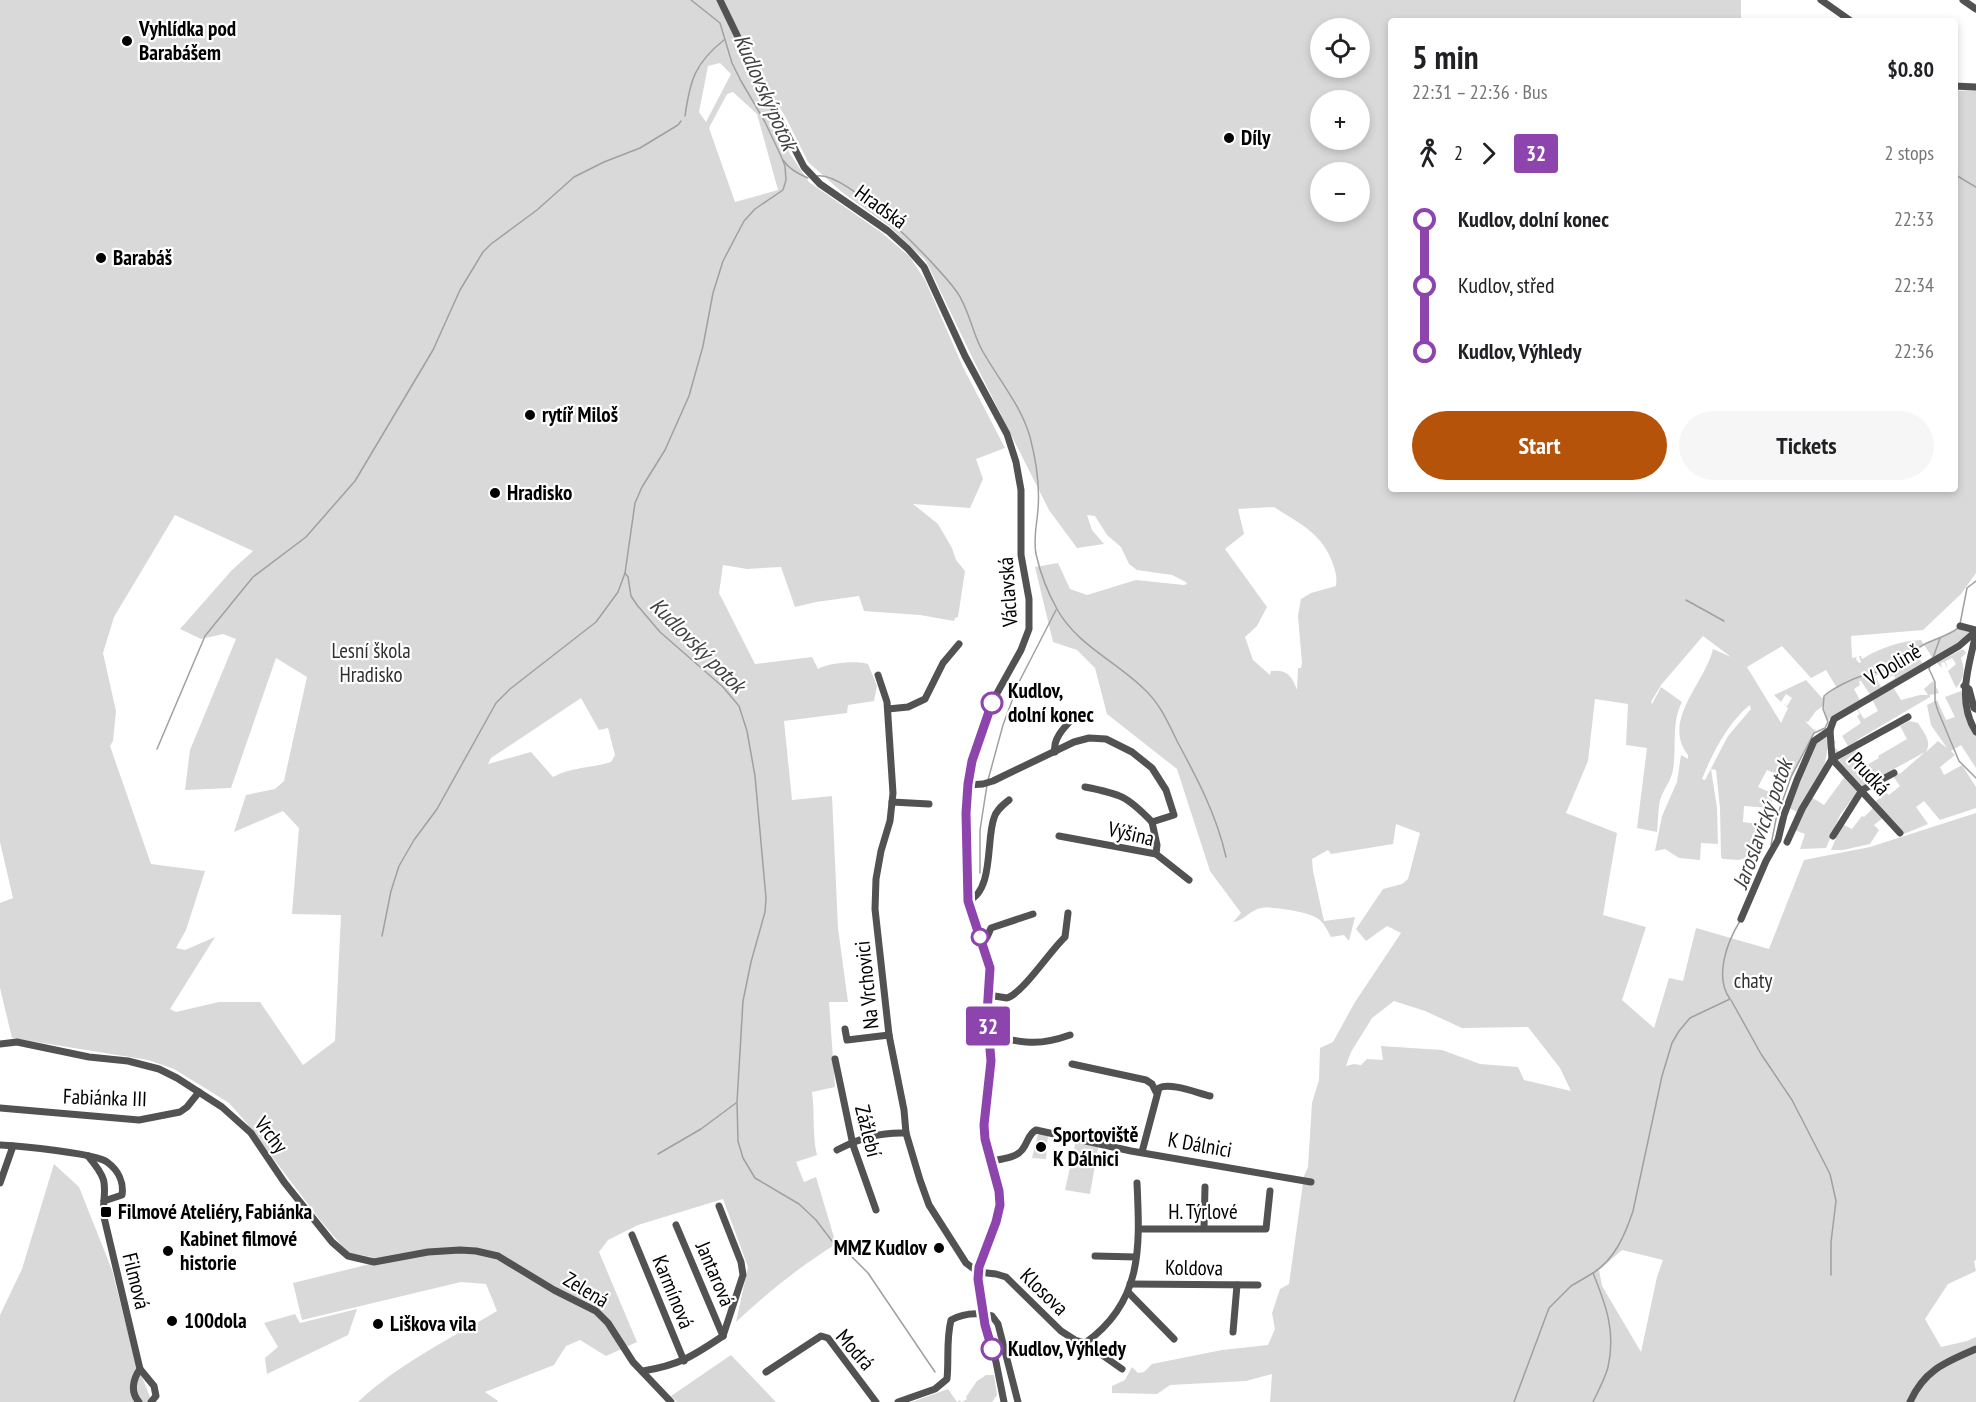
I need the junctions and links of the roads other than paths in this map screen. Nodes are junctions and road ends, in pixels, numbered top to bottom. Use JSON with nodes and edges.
{"nodes":[{"id":1,"x":720,"y":0,"type":"edge"},
{"id":2,"x":1821,"y":0,"type":"edge"},
{"id":3,"x":1963,"y":0,"type":"edge"},
{"id":4,"x":1976,"y":9,"type":"edge"},
{"id":5,"x":1847,"y":18,"type":"edge"},
{"id":6,"x":1958,"y":86,"type":"edge"},
{"id":7,"x":1976,"y":87,"type":"edge"},
{"id":8,"x":1013,"y":448,"type":"joint"},
{"id":9,"x":1960,"y":626,"type":"dead end"},
{"id":10,"x":1976,"y":631,"type":"edge"},
{"id":11,"x":959,"y":644,"type":"dead end"},
{"id":12,"x":1976,"y":668,"type":"edge"},
{"id":13,"x":1968,"y":670,"type":"junction"},
{"id":14,"x":878,"y":675,"type":"dead end"},
{"id":15,"x":1964,"y":686,"type":"junction"},
{"id":16,"x":1976,"y":709,"type":"edge"},
{"id":17,"x":888,"y":710,"type":"junction"},
{"id":18,"x":1077,"y":714,"type":"dead end"},
{"id":19,"x":1908,"y":717,"type":"dead end"},
{"id":20,"x":1830,"y":730,"type":"junction"},
{"id":21,"x":1976,"y":732,"type":"edge"},
{"id":22,"x":1055,"y":752,"type":"junction"},
{"id":23,"x":1832,"y":759,"type":"junction"},
{"id":24,"x":1894,"y":773,"type":"dead end"},
{"id":25,"x":968,"y":784,"type":"junction"},
{"id":26,"x":1085,"y":787,"type":"dead end"},
{"id":27,"x":1862,"y":790,"type":"junction"},
{"id":28,"x":1009,"y":800,"type":"dead end"},
{"id":29,"x":892,"y":802,"type":"junction"},
{"id":30,"x":928,"y":804,"type":"dead end"},
{"id":31,"x":1152,"y":822,"type":"junction"},
{"id":32,"x":1900,"y":833,"type":"dead end"},
{"id":33,"x":1059,"y":836,"type":"dead end"},
{"id":34,"x":1833,"y":836,"type":"dead end"},
{"id":35,"x":1787,"y":842,"type":"dead end"},
{"id":36,"x":1156,"y":854,"type":"junction"},
{"id":37,"x":1189,"y":880,"type":"dead end"},
{"id":38,"x":968,"y":901,"type":"junction"},
{"id":39,"x":1068,"y":913,"type":"dead end"},
{"id":40,"x":1033,"y":915,"type":"dead end"},
{"id":41,"x":1741,"y":919,"type":"dead end"},
{"id":42,"x":982,"y":943,"type":"junction"},
{"id":43,"x":988,"y":995,"type":"junction"},
{"id":44,"x":845,"y":1029,"type":"dead end"},
{"id":45,"x":889,"y":1035,"type":"junction"},
{"id":46,"x":1070,"y":1035,"type":"dead end"},
{"id":47,"x":989,"y":1036,"type":"junction"},
{"id":48,"x":0,"y":1044,"type":"edge"},
{"id":49,"x":835,"y":1059,"type":"dead end"},
{"id":50,"x":1072,"y":1064,"type":"dead end"},
{"id":51,"x":199,"y":1092,"type":"junction"},
{"id":52,"x":1156,"y":1092,"type":"junction"},
{"id":53,"x":1210,"y":1096,"type":"dead end"},
{"id":54,"x":0,"y":1108,"type":"edge"},
{"id":55,"x":906,"y":1133,"type":"junction"},
{"id":56,"x":852,"y":1142,"type":"junction"},
{"id":57,"x":0,"y":1144,"type":"edge"},
{"id":58,"x":13,"y":1146,"type":"junction"},
{"id":59,"x":837,"y":1150,"type":"dead end"},
{"id":60,"x":1143,"y":1152,"type":"junction"},
{"id":61,"x":88,"y":1156,"type":"junction"},
{"id":62,"x":991,"y":1161,"type":"junction"},
{"id":63,"x":1311,"y":1182,"type":"dead end"},
{"id":64,"x":0,"y":1183,"type":"edge"},
{"id":65,"x":1137,"y":1183,"type":"dead end"},
{"id":66,"x":1204,"y":1187,"type":"dead end"},
{"id":67,"x":1270,"y":1191,"type":"dead end"},
{"id":68,"x":104,"y":1201,"type":"junction"},
{"id":69,"x":719,"y":1206,"type":"dead end"},
{"id":70,"x":876,"y":1210,"type":"dead end"},
{"id":71,"x":676,"y":1225,"type":"dead end"},
{"id":72,"x":1204,"y":1228,"type":"junction"},
{"id":73,"x":1139,"y":1229,"type":"junction"},
{"id":74,"x":632,"y":1235,"type":"dead end"},
{"id":75,"x":490,"y":1254,"type":"joint"},
{"id":76,"x":1095,"y":1256,"type":"dead end"},
{"id":77,"x":1136,"y":1257,"type":"junction"},
{"id":78,"x":978,"y":1272,"type":"junction"},
{"id":79,"x":1130,"y":1284,"type":"junction"},
{"id":80,"x":1237,"y":1285,"type":"junction"},
{"id":81,"x":1257,"y":1285,"type":"dead end"},
{"id":82,"x":1128,"y":1292,"type":"junction"},
{"id":83,"x":982,"y":1314,"type":"junction"},
{"id":84,"x":1233,"y":1332,"type":"dead end"},
{"id":85,"x":723,"y":1336,"type":"junction"},
{"id":86,"x":1174,"y":1339,"type":"dead end"},
{"id":87,"x":1085,"y":1343,"type":"junction"},
{"id":88,"x":1976,"y":1349,"type":"edge"},
{"id":89,"x":684,"y":1361,"type":"junction"},
{"id":90,"x":774,"y":1367,"type":"junction"},
{"id":91,"x":140,"y":1369,"type":"junction"},
{"id":92,"x":1122,"y":1369,"type":"dead end"},
{"id":93,"x":643,"y":1371,"type":"junction"},
{"id":94,"x":766,"y":1372,"type":"dead end"},
{"id":95,"x":779,"y":1374,"type":"dead end"},
{"id":96,"x":155,"y":1401,"type":"edge"},
{"id":97,"x":139,"y":1402,"type":"edge"},
{"id":98,"x":671,"y":1402,"type":"edge"},
{"id":99,"x":876,"y":1402,"type":"edge"},
{"id":100,"x":897,"y":1402,"type":"edge"},
{"id":101,"x":1004,"y":1402,"type":"edge"},
{"id":102,"x":1018,"y":1402,"type":"edge"},
{"id":103,"x":1910,"y":1402,"type":"edge"}],
"edges":[{"from":1,"to":8,"type":"street","name":"Hradská"},
{"from":2,"to":5,"type":"street"},
{"from":3,"to":4,"type":"street"},
{"from":6,"to":7,"type":"street"},
{"from":8,"to":25,"type":"street","name":"Václavská"},
{"from":9,"to":10,"type":"street"},
{"from":10,"to":13,"type":"street"},
{"from":10,"to":20,"type":"street","name":"V Dolině"},
{"from":11,"to":17,"type":"street"},
{"from":12,"to":13,"type":"street"},
{"from":13,"to":15,"type":"street"},
{"from":14,"to":17,"type":"street","name":"Na Vrchovici"},
{"from":15,"to":16,"type":"street"},
{"from":15,"to":21,"type":"street"},
{"from":17,"to":29,"type":"street","name":"Na Vrchovici"},
{"from":18,"to":22,"type":"street"},
{"from":19,"to":23,"type":"street"},
{"from":20,"to":23,"type":"street","name":"Prudká"},
{"from":20,"to":41,"type":"street","name":"V Dolině"},
{"from":22,"to":25,"type":"street"},
{"from":22,"to":31,"type":"street"},
{"from":23,"to":27,"type":"street","name":"Prudká"},
{"from":23,"to":35,"type":"street"},
{"from":24,"to":27,"type":"street"},
{"from":25,"to":38,"type":"street","name":"Václavská"},
{"from":26,"to":31,"type":"street"},
{"from":27,"to":32,"type":"street","name":"Prudká"},
{"from":27,"to":34,"type":"street"},
{"from":28,"to":38,"type":"street"},
{"from":29,"to":30,"type":"street"},
{"from":29,"to":45,"type":"street","name":"Na Vrchovici"},
{"from":31,"to":36,"type":"street"},
{"from":33,"to":36,"type":"street","name":"Výšina"},
{"from":36,"to":37,"type":"street","name":"Výšina"},
{"from":38,"to":42,"type":"street","name":"Václavská"},
{"from":39,"to":43,"type":"street"},
{"from":40,"to":42,"type":"street"},
{"from":42,"to":43,"type":"street","name":"Václavská"},
{"from":43,"to":47,"type":"street","name":"Václavská"},
{"from":44,"to":45,"type":"street"},
{"from":45,"to":55,"type":"street","name":"Na Vrchovici"},
{"from":46,"to":47,"type":"street"},
{"from":47,"to":62,"type":"street","name":"Václavská"},
{"from":48,"to":51,"type":"street","name":"Vrchy"},
{"from":49,"to":56,"type":"street","name":"Zážlebí"},
{"from":50,"to":52,"type":"street"},
{"from":51,"to":54,"type":"street","name":"Fabiánka III"},
{"from":51,"to":75,"type":"street","name":"Vrchy"},
{"from":52,"to":53,"type":"street"},
{"from":52,"to":60,"type":"street"},
{"from":55,"to":56,"type":"street"},
{"from":55,"to":78,"type":"street","name":"Na Vrchovici"},
{"from":56,"to":59,"type":"street"},
{"from":56,"to":70,"type":"street","name":"Zážlebí"},
{"from":57,"to":58,"type":"street"},
{"from":58,"to":61,"type":"street"},
{"from":58,"to":64,"type":"street"},
{"from":60,"to":62,"type":"street","name":"K Dálnici"},
{"from":60,"to":63,"type":"street","name":"K Dálnici"},
{"from":61,"to":68,"type":"street","name":"Filmová"},
{"from":61,"to":68,"type":"street"},
{"from":62,"to":78,"type":"street","name":"Václavská"},
{"from":65,"to":73,"type":"street"},
{"from":66,"to":72,"type":"street"},
{"from":67,"to":72,"type":"street","name":"H. Týrlové"},
{"from":68,"to":91,"type":"street","name":"Filmová"},
{"from":69,"to":85,"type":"street"},
{"from":71,"to":85,"type":"street","name":"Jantarová"},
{"from":72,"to":73,"type":"street","name":"H. Týrlové"},
{"from":73,"to":77,"type":"street"},
{"from":74,"to":89,"type":"street","name":"Karmínová"},
{"from":75,"to":93,"type":"street","name":"Zelená"},
{"from":76,"to":77,"type":"street"},
{"from":77,"to":79,"type":"street"},
{"from":78,"to":83,"type":"street","name":"Václavská"},
{"from":78,"to":87,"type":"street","name":"Klosova"},
{"from":79,"to":80,"type":"street","name":"Koldova"},
{"from":79,"to":82,"type":"street"},
{"from":80,"to":81,"type":"street","name":"Koldova"},
{"from":80,"to":84,"type":"street"},
{"from":82,"to":86,"type":"street"},
{"from":82,"to":87,"type":"street"},
{"from":83,"to":100,"type":"street"},
{"from":83,"to":101,"type":"street","name":"Václavská"},
{"from":83,"to":102,"type":"street"},
{"from":85,"to":89,"type":"street"},
{"from":87,"to":92,"type":"street","name":"Klosova"},
{"from":88,"to":103,"type":"street"},
{"from":89,"to":93,"type":"street"},
{"from":90,"to":94,"type":"street","name":"Modrá"},
{"from":90,"to":95,"type":"street"},
{"from":90,"to":99,"type":"street","name":"Modrá"},
{"from":91,"to":96,"type":"street","name":"Filmová"},
{"from":91,"to":97,"type":"street","name":"Filmová"},
{"from":93,"to":98,"type":"street","name":"Zelená"}]}
